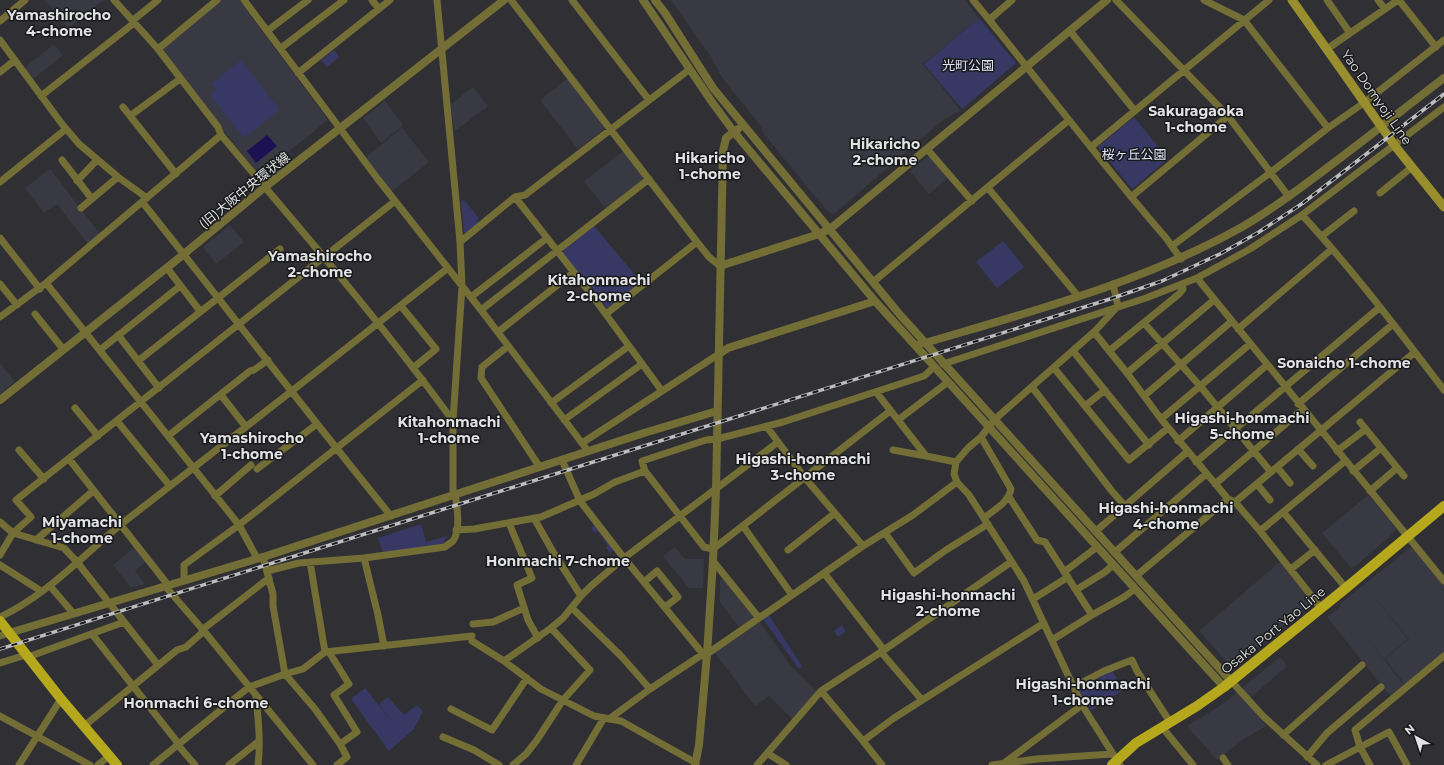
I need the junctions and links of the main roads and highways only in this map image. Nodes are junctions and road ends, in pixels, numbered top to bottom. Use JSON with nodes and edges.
{"nodes":[{"id":1,"x":1292,"y":0,"type":"edge"},
{"id":2,"x":1444,"y":206,"type":"edge"},
{"id":3,"x":1444,"y":506,"type":"edge"},
{"id":4,"x":0,"y":621,"type":"edge"},
{"id":5,"x":4,"y":634,"type":"edge"},
{"id":6,"x":1115,"y":761,"type":"edge"},
{"id":7,"x":117,"y":765,"type":"edge"}],
"edges":[{"from":1,"to":2,"type":"main road","name":"Yao Domyoji Line"},
{"from":3,"to":6,"type":"main road","name":"Osaka Port Yao Line"},
{"from":4,"to":5,"type":"main road"},
{"from":5,"to":7,"type":"main road"}]}
